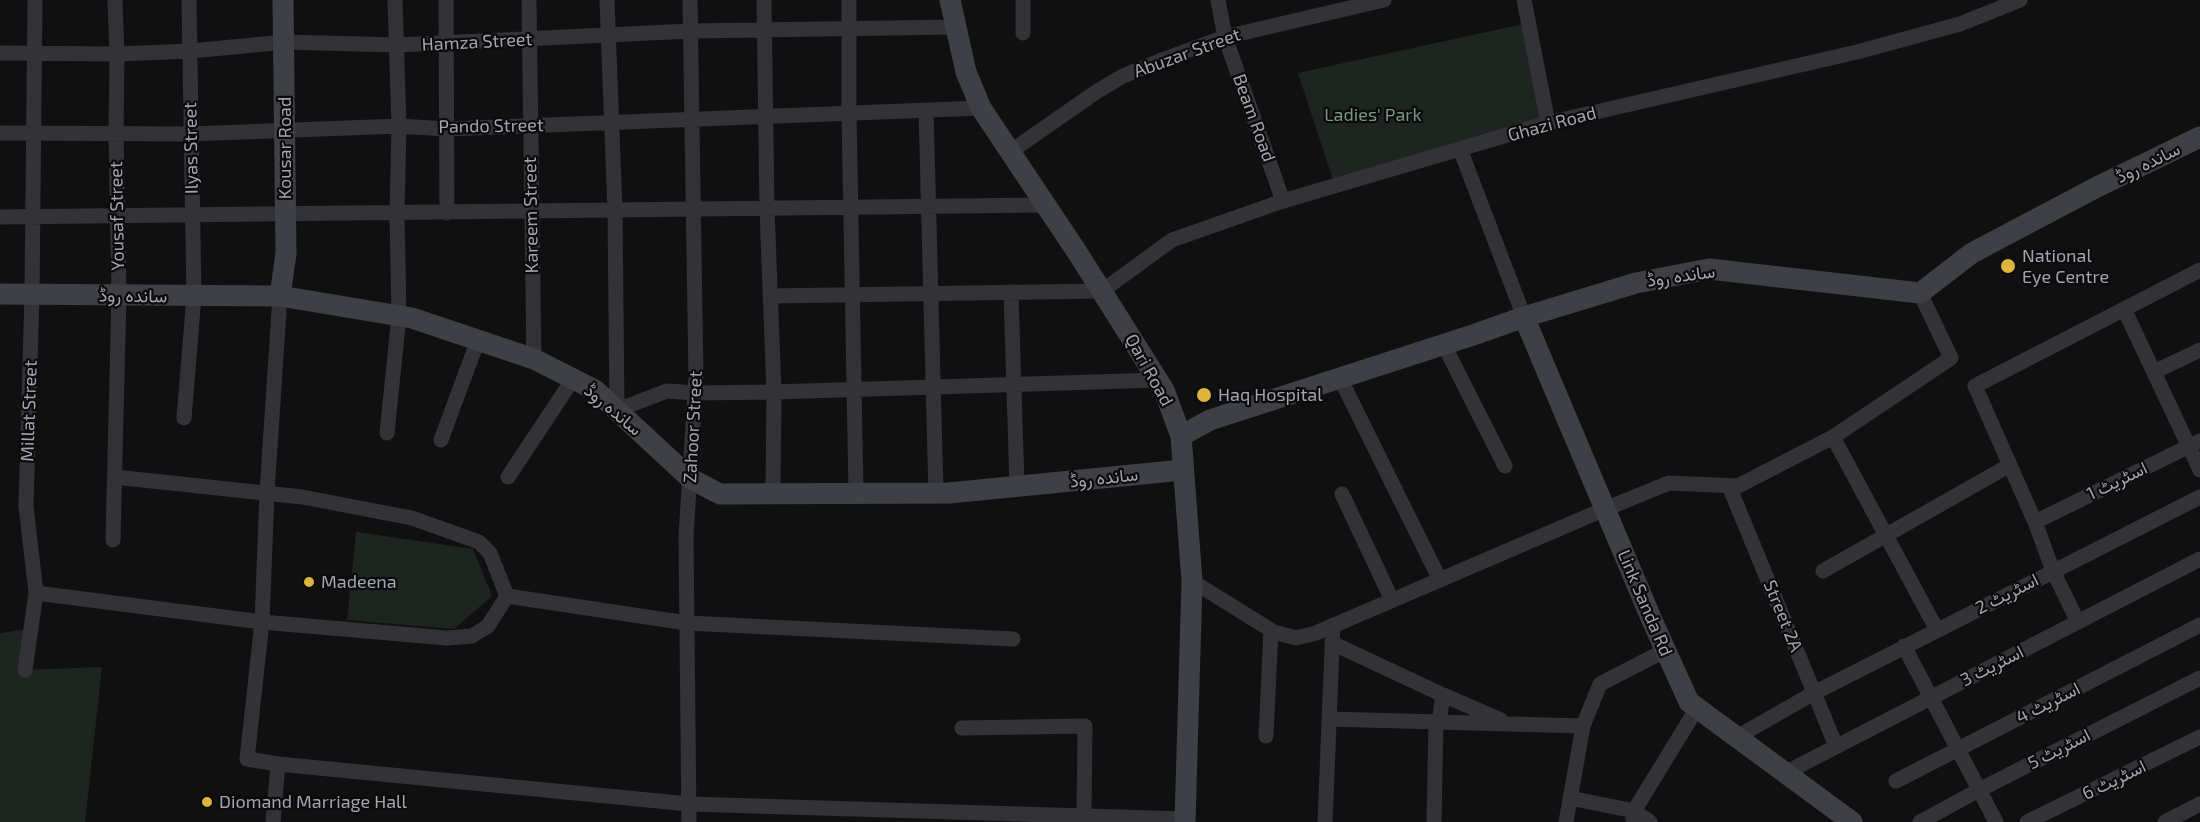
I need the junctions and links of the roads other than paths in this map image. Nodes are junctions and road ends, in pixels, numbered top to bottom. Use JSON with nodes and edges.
{"nodes":[{"id":1,"x":35,"y":0,"type":"edge"},
{"id":2,"x":115,"y":0,"type":"edge"},
{"id":3,"x":189,"y":0,"type":"edge"},
{"id":4,"x":283,"y":0,"type":"edge"},
{"id":5,"x":395,"y":0,"type":"edge"},
{"id":6,"x":446,"y":0,"type":"edge"},
{"id":7,"x":529,"y":0,"type":"edge"},
{"id":8,"x":607,"y":0,"type":"edge"},
{"id":9,"x":690,"y":0,"type":"edge"},
{"id":10,"x":764,"y":0,"type":"edge"},
{"id":11,"x":849,"y":0,"type":"edge"},
{"id":12,"x":950,"y":0,"type":"edge"},
{"id":13,"x":1023,"y":0,"type":"edge"},
{"id":14,"x":1218,"y":0,"type":"edge"},
{"id":15,"x":1384,"y":0,"type":"edge"},
{"id":16,"x":1524,"y":0,"type":"edge"},
{"id":17,"x":2020,"y":0,"type":"edge"},
{"id":18,"x":955,"y":27,"type":"junction"},
{"id":19,"x":850,"y":29,"type":"junction"},
{"id":20,"x":765,"y":30,"type":"junction"},
{"id":21,"x":691,"y":31,"type":"junction"},
{"id":22,"x":1023,"y":33,"type":"dead end"},
{"id":23,"x":609,"y":35,"type":"junction"},
{"id":24,"x":1225,"y":37,"type":"junction"},
{"id":25,"x":531,"y":39,"type":"junction"},
{"id":26,"x":285,"y":42,"type":"junction"},
{"id":27,"x":448,"y":43,"type":"junction"},
{"id":28,"x":397,"y":45,"type":"junction"},
{"id":29,"x":191,"y":51,"type":"junction"},
{"id":30,"x":0,"y":53,"type":"edge"},
{"id":31,"x":36,"y":54,"type":"junction"},
{"id":32,"x":117,"y":54,"type":"junction"},
{"id":33,"x":981,"y":108,"type":"junction"},
{"id":34,"x":926,"y":110,"type":"junction"},
{"id":35,"x":849,"y":113,"type":"junction"},
{"id":36,"x":764,"y":116,"type":"junction"},
{"id":37,"x":690,"y":119,"type":"junction"},
{"id":38,"x":611,"y":122,"type":"junction"},
{"id":39,"x":1548,"y":123,"type":"junction"},
{"id":40,"x":399,"y":126,"type":"junction"},
{"id":41,"x":530,"y":126,"type":"junction"},
{"id":42,"x":446,"y":129,"type":"junction"},
{"id":43,"x":286,"y":131,"type":"junction"},
{"id":44,"x":0,"y":133,"type":"edge"},
{"id":45,"x":33,"y":133,"type":"junction"},
{"id":46,"x":116,"y":134,"type":"junction"},
{"id":47,"x":191,"y":134,"type":"junction"},
{"id":48,"x":2200,"y":138,"type":"edge"},
{"id":49,"x":1460,"y":149,"type":"junction"},
{"id":50,"x":1010,"y":152,"type":"junction"},
{"id":51,"x":1283,"y":201,"type":"junction"},
{"id":52,"x":1046,"y":206,"type":"junction"},
{"id":53,"x":928,"y":207,"type":"junction"},
{"id":54,"x":850,"y":208,"type":"junction"},
{"id":55,"x":766,"y":209,"type":"junction"},
{"id":56,"x":693,"y":210,"type":"junction"},
{"id":57,"x":615,"y":211,"type":"junction"},
{"id":58,"x":531,"y":212,"type":"junction"},
{"id":59,"x":397,"y":213,"type":"junction"},
{"id":60,"x":447,"y":213,"type":"junction"},
{"id":61,"x":285,"y":214,"type":"junction"},
{"id":62,"x":117,"y":215,"type":"junction"},
{"id":63,"x":192,"y":216,"type":"junction"},
{"id":64,"x":0,"y":217,"type":"edge"},
{"id":65,"x":32,"y":217,"type":"junction"},
{"id":66,"x":2200,"y":270,"type":"edge"},
{"id":67,"x":1102,"y":291,"type":"junction"},
{"id":68,"x":1011,"y":292,"type":"junction"},
{"id":69,"x":1920,"y":292,"type":"junction"},
{"id":70,"x":0,"y":294,"type":"edge"},
{"id":71,"x":32,"y":294,"type":"junction"},
{"id":72,"x":931,"y":294,"type":"junction"},
{"id":73,"x":119,"y":295,"type":"junction"},
{"id":74,"x":852,"y":295,"type":"junction"},
{"id":75,"x":194,"y":296,"type":"junction"},
{"id":76,"x":280,"y":296,"type":"junction"},
{"id":77,"x":770,"y":296,"type":"junction"},
{"id":78,"x":2125,"y":310,"type":"junction"},
{"id":79,"x":399,"y":316,"type":"junction"},
{"id":80,"x":1524,"y":317,"type":"junction"},
{"id":81,"x":478,"y":340,"type":"junction"},
{"id":82,"x":1444,"y":345,"type":"junction"},
{"id":83,"x":2200,"y":351,"type":"edge"},
{"id":84,"x":534,"y":358,"type":"junction"},
{"id":85,"x":2154,"y":372,"type":"junction"},
{"id":86,"x":1340,"y":378,"type":"junction"},
{"id":87,"x":573,"y":379,"type":"junction"},
{"id":88,"x":1158,"y":380,"type":"junction"},
{"id":89,"x":1014,"y":385,"type":"junction"},
{"id":90,"x":933,"y":387,"type":"junction"},
{"id":91,"x":854,"y":389,"type":"junction"},
{"id":92,"x":774,"y":392,"type":"junction"},
{"id":93,"x":696,"y":393,"type":"junction"},
{"id":94,"x":617,"y":410,"type":"junction"},
{"id":95,"x":184,"y":418,"type":"dead end"},
{"id":96,"x":387,"y":433,"type":"dead end"},
{"id":97,"x":1181,"y":436,"type":"junction"},
{"id":98,"x":1833,"y":437,"type":"junction"},
{"id":99,"x":441,"y":440,"type":"dead end"},
{"id":100,"x":2194,"y":444,"type":"edge"},
{"id":101,"x":1505,"y":465,"type":"dead end"},
{"id":102,"x":2010,"y":465,"type":"junction"},
{"id":103,"x":1183,"y":470,"type":"junction"},
{"id":104,"x":2200,"y":470,"type":"edge"},
{"id":105,"x":115,"y":477,"type":"junction"},
{"id":106,"x":508,"y":477,"type":"dead end"},
{"id":107,"x":691,"y":479,"type":"junction"},
{"id":108,"x":1017,"y":486,"type":"junction"},
{"id":109,"x":1729,"y":486,"type":"junction"},
{"id":110,"x":267,"y":492,"type":"junction"},
{"id":111,"x":936,"y":493,"type":"junction"},
{"id":112,"x":772,"y":494,"type":"junction"},
{"id":113,"x":856,"y":494,"type":"junction"},
{"id":114,"x":1342,"y":494,"type":"dead end"},
{"id":115,"x":2200,"y":497,"type":"edge"},
{"id":116,"x":1605,"y":509,"type":"junction"},
{"id":117,"x":2035,"y":522,"type":"junction"},
{"id":118,"x":1886,"y":535,"type":"junction"},
{"id":119,"x":113,"y":540,"type":"dead end"},
{"id":120,"x":2200,"y":559,"type":"edge"},
{"id":121,"x":1823,"y":571,"type":"dead end"},
{"id":122,"x":2053,"y":571,"type":"junction"},
{"id":123,"x":1440,"y":580,"type":"junction"},
{"id":124,"x":1192,"y":581,"type":"junction"},
{"id":125,"x":36,"y":593,"type":"junction"},
{"id":126,"x":507,"y":596,"type":"junction"},
{"id":127,"x":1392,"y":600,"type":"junction"},
{"id":128,"x":262,"y":622,"type":"junction"},
{"id":129,"x":687,"y":622,"type":"junction"},
{"id":130,"x":2078,"y":622,"type":"junction"},
{"id":131,"x":1333,"y":625,"type":"junction"},
{"id":132,"x":2200,"y":625,"type":"edge"},
{"id":133,"x":1271,"y":630,"type":"junction"},
{"id":134,"x":1937,"y":630,"type":"junction"},
{"id":135,"x":1013,"y":639,"type":"dead end"},
{"id":136,"x":1332,"y":643,"type":"junction"},
{"id":137,"x":1905,"y":646,"type":"junction"},
{"id":138,"x":1666,"y":650,"type":"junction"},
{"id":139,"x":25,"y":670,"type":"dead end"},
{"id":140,"x":2200,"y":678,"type":"edge"},
{"id":141,"x":1814,"y":693,"type":"junction"},
{"id":142,"x":1443,"y":695,"type":"junction"},
{"id":143,"x":1930,"y":698,"type":"junction"},
{"id":144,"x":1697,"y":708,"type":"junction"},
{"id":145,"x":1329,"y":719,"type":"junction"},
{"id":146,"x":1438,"y":722,"type":"junction"},
{"id":147,"x":1512,"y":724,"type":"junction"},
{"id":148,"x":1583,"y":726,"type":"junction"},
{"id":149,"x":962,"y":728,"type":"dead end"},
{"id":150,"x":1266,"y":736,"type":"dead end"},
{"id":151,"x":1737,"y":737,"type":"junction"},
{"id":152,"x":2200,"y":737,"type":"edge"},
{"id":153,"x":1836,"y":746,"type":"junction"},
{"id":154,"x":1958,"y":749,"type":"junction"},
{"id":155,"x":278,"y":764,"type":"junction"},
{"id":156,"x":1785,"y":773,"type":"junction"},
{"id":157,"x":1896,"y":781,"type":"dead end"},
{"id":158,"x":1979,"y":790,"type":"junction"},
{"id":159,"x":1570,"y":798,"type":"junction"},
{"id":160,"x":689,"y":804,"type":"junction"},
{"id":161,"x":2200,"y":804,"type":"edge"},
{"id":162,"x":1084,"y":815,"type":"junction"},
{"id":163,"x":868,"y":816,"type":"edge"},
{"id":164,"x":943,"y":817,"type":"edge"},
{"id":165,"x":1633,"y":817,"type":"edge"},
{"id":166,"x":1185,"y":820,"type":"edge"},
{"id":167,"x":273,"y":822,"type":"edge"},
{"id":168,"x":689,"y":822,"type":"edge"},
{"id":169,"x":1325,"y":822,"type":"edge"},
{"id":170,"x":1434,"y":822,"type":"edge"},
{"id":171,"x":1566,"y":822,"type":"edge"},
{"id":172,"x":1650,"y":822,"type":"edge"},
{"id":173,"x":1852,"y":822,"type":"edge"},
{"id":174,"x":1920,"y":822,"type":"edge"},
{"id":175,"x":1996,"y":822,"type":"edge"},
{"id":176,"x":2027,"y":822,"type":"edge"},
{"id":177,"x":2165,"y":822,"type":"edge"}],
"edges":[{"from":1,"to":31,"type":"street","name":"Millat Street"},
{"from":2,"to":32,"type":"street","name":"Yousaf Street"},
{"from":3,"to":29,"type":"street","name":"Ilyas Street"},
{"from":4,"to":26,"type":"main road","name":"Kousar Road"},
{"from":5,"to":28,"type":"street"},
{"from":6,"to":27,"type":"street"},
{"from":7,"to":25,"type":"street","name":"Kareem Street"},
{"from":8,"to":23,"type":"street"},
{"from":9,"to":21,"type":"street","name":"Zahoor Street"},
{"from":10,"to":20,"type":"street"},
{"from":11,"to":19,"type":"street"},
{"from":12,"to":18,"type":"main road","name":"Qari Road"},
{"from":13,"to":22,"type":"street"},
{"from":14,"to":24,"type":"street","name":"Beam Road"},
{"from":15,"to":24,"type":"street","name":"Abuzar Street"},
{"from":16,"to":39,"type":"street"},
{"from":17,"to":39,"type":"street","name":"Ghazi Road"},
{"from":18,"to":19,"type":"street","name":"Hamza Street"},
{"from":18,"to":33,"type":"main road","name":"Qari Road"},
{"from":19,"to":20,"type":"street","name":"Hamza Street"},
{"from":19,"to":35,"type":"street"},
{"from":20,"to":21,"type":"street","name":"Hamza Street"},
{"from":20,"to":36,"type":"street"},
{"from":21,"to":23,"type":"street","name":"Hamza Street"},
{"from":21,"to":37,"type":"street","name":"Zahoor Street"},
{"from":23,"to":25,"type":"street","name":"Hamza Street"},
{"from":23,"to":38,"type":"street"},
{"from":24,"to":50,"type":"street","name":"Abuzar Street"},
{"from":24,"to":51,"type":"street","name":"Beam Road"},
{"from":25,"to":27,"type":"street","name":"Hamza Street"},
{"from":25,"to":41,"type":"street","name":"Kareem Street"},
{"from":26,"to":28,"type":"street","name":"Hamza Street"},
{"from":26,"to":29,"type":"street","name":"Hamza Street"},
{"from":26,"to":43,"type":"main road","name":"Kousar Road"},
{"from":27,"to":28,"type":"street","name":"Hamza Street"},
{"from":27,"to":42,"type":"street"},
{"from":28,"to":40,"type":"street"},
{"from":29,"to":32,"type":"street","name":"Hamza Street"},
{"from":29,"to":47,"type":"street","name":"Ilyas Street"},
{"from":30,"to":31,"type":"street","name":"Hamza Street"},
{"from":31,"to":32,"type":"street","name":"Hamza Street"},
{"from":31,"to":45,"type":"street","name":"Millat Street"},
{"from":32,"to":46,"type":"street","name":"Yousaf Street"},
{"from":33,"to":34,"type":"street","name":"Pando Street"},
{"from":33,"to":50,"type":"main road","name":"Qari Road"},
{"from":34,"to":35,"type":"street","name":"Pando Street"},
{"from":34,"to":53,"type":"street"},
{"from":35,"to":36,"type":"street","name":"Pando Street"},
{"from":35,"to":54,"type":"street"},
{"from":36,"to":37,"type":"street","name":"Pando Street"},
{"from":36,"to":55,"type":"street"},
{"from":37,"to":38,"type":"street","name":"Pando Street"},
{"from":37,"to":56,"type":"street","name":"Zahoor Street"},
{"from":38,"to":41,"type":"street","name":"Pando Street"},
{"from":38,"to":57,"type":"street"},
{"from":39,"to":49,"type":"street","name":"Ghazi Road"},
{"from":40,"to":42,"type":"street","name":"Pando Street"},
{"from":40,"to":43,"type":"street","name":"Pando Street"},
{"from":40,"to":59,"type":"street"},
{"from":41,"to":42,"type":"street","name":"Pando Street"},
{"from":41,"to":58,"type":"street","name":"Kareem Street"},
{"from":42,"to":60,"type":"street"},
{"from":43,"to":47,"type":"street","name":"Pando Street"},
{"from":43,"to":61,"type":"main road","name":"Kousar Road"},
{"from":44,"to":45,"type":"street","name":"Pando Street"},
{"from":45,"to":46,"type":"street","name":"Pando Street"},
{"from":45,"to":65,"type":"street","name":"Millat Street"},
{"from":46,"to":47,"type":"street","name":"Pando Street"},
{"from":46,"to":62,"type":"street","name":"Yousaf Street"},
{"from":47,"to":63,"type":"street","name":"Ilyas Street"},
{"from":48,"to":69,"type":"main road","name":"ساندہ روڈ"},
{"from":49,"to":51,"type":"street","name":"Ghazi Road"},
{"from":49,"to":80,"type":"street"},
{"from":50,"to":52,"type":"main road","name":"Qari Road"},
{"from":51,"to":67,"type":"street","name":"Ghazi Road"},
{"from":52,"to":53,"type":"street"},
{"from":52,"to":67,"type":"main road","name":"Qari Road"},
{"from":53,"to":54,"type":"street"},
{"from":53,"to":72,"type":"street"},
{"from":54,"to":55,"type":"street"},
{"from":54,"to":74,"type":"street"},
{"from":55,"to":56,"type":"street"},
{"from":55,"to":77,"type":"street"},
{"from":56,"to":57,"type":"street"},
{"from":56,"to":93,"type":"street","name":"Zahoor Street"},
{"from":57,"to":58,"type":"street"},
{"from":57,"to":94,"type":"street"},
{"from":58,"to":60,"type":"street"},
{"from":58,"to":84,"type":"street","name":"Kareem Street"},
{"from":59,"to":60,"type":"street"},
{"from":59,"to":61,"type":"street"},
{"from":59,"to":79,"type":"street"},
{"from":61,"to":63,"type":"street"},
{"from":61,"to":76,"type":"main road","name":"Kousar Road"},
{"from":62,"to":63,"type":"street"},
{"from":62,"to":65,"type":"street"},
{"from":62,"to":73,"type":"street","name":"Yousaf Street"},
{"from":63,"to":75,"type":"street","name":"Ilyas Street"},
{"from":64,"to":65,"type":"street"},
{"from":65,"to":71,"type":"street","name":"Millat Street"},
{"from":66,"to":78,"type":"street"},
{"from":67,"to":68,"type":"street"},
{"from":67,"to":88,"type":"main road","name":"Qari Road"},
{"from":68,"to":72,"type":"street"},
{"from":68,"to":89,"type":"street"},
{"from":69,"to":80,"type":"main road","name":"ساندہ روڈ"},
{"from":69,"to":98,"type":"street"},
{"from":70,"to":71,"type":"main road","name":"ساندہ روڈ"},
{"from":71,"to":73,"type":"main road","name":"ساندہ روڈ"},
{"from":71,"to":125,"type":"street","name":"Millat Street"},
{"from":72,"to":74,"type":"street"},
{"from":72,"to":90,"type":"street"},
{"from":73,"to":75,"type":"main road","name":"ساندہ روڈ"},
{"from":73,"to":105,"type":"street","name":"Yousaf Street"},
{"from":74,"to":77,"type":"street"},
{"from":74,"to":91,"type":"street"},
{"from":75,"to":76,"type":"main road","name":"ساندہ روڈ"},
{"from":75,"to":95,"type":"street","name":"Ilyas Street"},
{"from":76,"to":79,"type":"main road","name":"ساندہ روڈ"},
{"from":76,"to":110,"type":"street"},
{"from":77,"to":92,"type":"street"},
{"from":78,"to":85,"type":"street"},
{"from":78,"to":102,"type":"street"},
{"from":79,"to":81,"type":"main road","name":"ساندہ روڈ"},
{"from":79,"to":96,"type":"street"},
{"from":80,"to":82,"type":"main road","name":"ساندہ روڈ"},
{"from":80,"to":116,"type":"main road","name":"Link Sanda Rd"},
{"from":81,"to":84,"type":"main road","name":"ساندہ روڈ"},
{"from":81,"to":99,"type":"street"},
{"from":82,"to":86,"type":"main road","name":"ساندہ روڈ"},
{"from":82,"to":101,"type":"street"},
{"from":83,"to":85,"type":"street"},
{"from":84,"to":87,"type":"main road","name":"ساندہ روڈ"},
{"from":85,"to":100,"type":"street"},
{"from":86,"to":97,"type":"main road","name":"ساندہ روڈ"},
{"from":86,"to":123,"type":"street"},
{"from":87,"to":94,"type":"main road","name":"ساندہ روڈ"},
{"from":87,"to":106,"type":"street"},
{"from":88,"to":89,"type":"street"},
{"from":88,"to":97,"type":"main road","name":"Qari Road"},
{"from":89,"to":90,"type":"street"},
{"from":89,"to":108,"type":"street"},
{"from":90,"to":91,"type":"street"},
{"from":90,"to":111,"type":"street"},
{"from":91,"to":92,"type":"street"},
{"from":91,"to":113,"type":"street"},
{"from":92,"to":93,"type":"street"},
{"from":92,"to":112,"type":"street"},
{"from":93,"to":94,"type":"street"},
{"from":93,"to":107,"type":"street","name":"Zahoor Street"},
{"from":94,"to":107,"type":"main road","name":"ساندہ روڈ"},
{"from":97,"to":103,"type":"main road","name":"Qari Road"},
{"from":98,"to":109,"type":"street"},
{"from":98,"to":118,"type":"street"},
{"from":100,"to":104,"type":"street"},
{"from":100,"to":117,"type":"street","name":"اسٹریٹ 1"},
{"from":102,"to":117,"type":"street"},
{"from":102,"to":118,"type":"street"},
{"from":103,"to":108,"type":"main road","name":"ساندہ روڈ"},
{"from":103,"to":124,"type":"main road","name":"Qari Road"},
{"from":105,"to":110,"type":"street"},
{"from":105,"to":119,"type":"street","name":"Yousaf Street"},
{"from":107,"to":112,"type":"main road","name":"ساندہ روڈ"},
{"from":107,"to":129,"type":"street","name":"Zahoor Street"},
{"from":108,"to":111,"type":"main road","name":"ساندہ روڈ"},
{"from":109,"to":116,"type":"street"},
{"from":109,"to":141,"type":"street","name":"Street 2A"},
{"from":110,"to":126,"type":"street"},
{"from":110,"to":128,"type":"street"},
{"from":111,"to":113,"type":"main road","name":"ساندہ روڈ"},
{"from":112,"to":113,"type":"main road","name":"ساندہ روڈ"},
{"from":114,"to":127,"type":"street"},
{"from":115,"to":122,"type":"street","name":"اسٹریٹ 2"},
{"from":116,"to":123,"type":"street"},
{"from":116,"to":138,"type":"main road","name":"Link Sanda Rd"},
{"from":117,"to":122,"type":"street"},
{"from":118,"to":121,"type":"street"},
{"from":118,"to":134,"type":"street"},
{"from":120,"to":130,"type":"street","name":"اسٹریٹ 3"},
{"from":122,"to":130,"type":"street"},
{"from":122,"to":134,"type":"street","name":"اسٹریٹ 2"},
{"from":123,"to":127,"type":"street"},
{"from":124,"to":133,"type":"street"},
{"from":124,"to":166,"type":"main road","name":"Qari Road"},
{"from":125,"to":128,"type":"street"},
{"from":125,"to":139,"type":"street","name":"Millat Street"},
{"from":126,"to":128,"type":"street"},
{"from":126,"to":129,"type":"street"},
{"from":127,"to":131,"type":"street"},
{"from":128,"to":155,"type":"street"},
{"from":129,"to":135,"type":"street"},
{"from":129,"to":160,"type":"street","name":"Zahoor Street"},
{"from":130,"to":143,"type":"street","name":"اسٹریٹ 3"},
{"from":131,"to":133,"type":"street"},
{"from":131,"to":136,"type":"street"},
{"from":132,"to":154,"type":"street","name":"اسٹریٹ 4"},
{"from":133,"to":150,"type":"street"},
{"from":134,"to":137,"type":"street","name":"اسٹریٹ 2"},
{"from":136,"to":142,"type":"street"},
{"from":136,"to":145,"type":"street"},
{"from":137,"to":141,"type":"street","name":"اسٹریٹ 2"},
{"from":137,"to":143,"type":"street"},
{"from":138,"to":144,"type":"main road","name":"Link Sanda Rd"},
{"from":138,"to":148,"type":"street"},
{"from":140,"to":158,"type":"street","name":"اسٹریٹ 5"},
{"from":141,"to":151,"type":"street","name":"اسٹریٹ 2"},
{"from":141,"to":153,"type":"street","name":"Street 2A"},
{"from":142,"to":146,"type":"street"},
{"from":142,"to":147,"type":"street"},
{"from":143,"to":153,"type":"street","name":"اسٹریٹ 3"},
{"from":143,"to":154,"type":"street"},
{"from":144,"to":151,"type":"main road","name":"Link Sanda Rd"},
{"from":144,"to":165,"type":"street"},
{"from":145,"to":146,"type":"street"},
{"from":145,"to":169,"type":"street"},
{"from":146,"to":147,"type":"street"},
{"from":146,"to":170,"type":"street"},
{"from":147,"to":148,"type":"street"},
{"from":148,"to":159,"type":"street"},
{"from":149,"to":162,"type":"street"},
{"from":151,"to":156,"type":"main road","name":"Link Sanda Rd"},
{"from":152,"to":176,"type":"street","name":"اسٹریٹ 6"},
{"from":153,"to":156,"type":"street","name":"اسٹریٹ 3"},
{"from":154,"to":157,"type":"street","name":"اسٹریٹ 4"},
{"from":154,"to":158,"type":"street"},
{"from":155,"to":160,"type":"street"},
{"from":155,"to":167,"type":"street"},
{"from":156,"to":173,"type":"main road","name":"Link Sanda Rd"},
{"from":158,"to":174,"type":"street","name":"اسٹریٹ 5"},
{"from":158,"to":175,"type":"street"},
{"from":159,"to":165,"type":"street"},
{"from":159,"to":171,"type":"street"},
{"from":160,"to":163,"type":"street"},
{"from":160,"to":168,"type":"street","name":"Zahoor Street"},
{"from":161,"to":177,"type":"street"},
{"from":162,"to":164,"type":"street"},
{"from":162,"to":166,"type":"street"},
{"from":163,"to":164,"type":"street"},
{"from":165,"to":172,"type":"street"}]}
